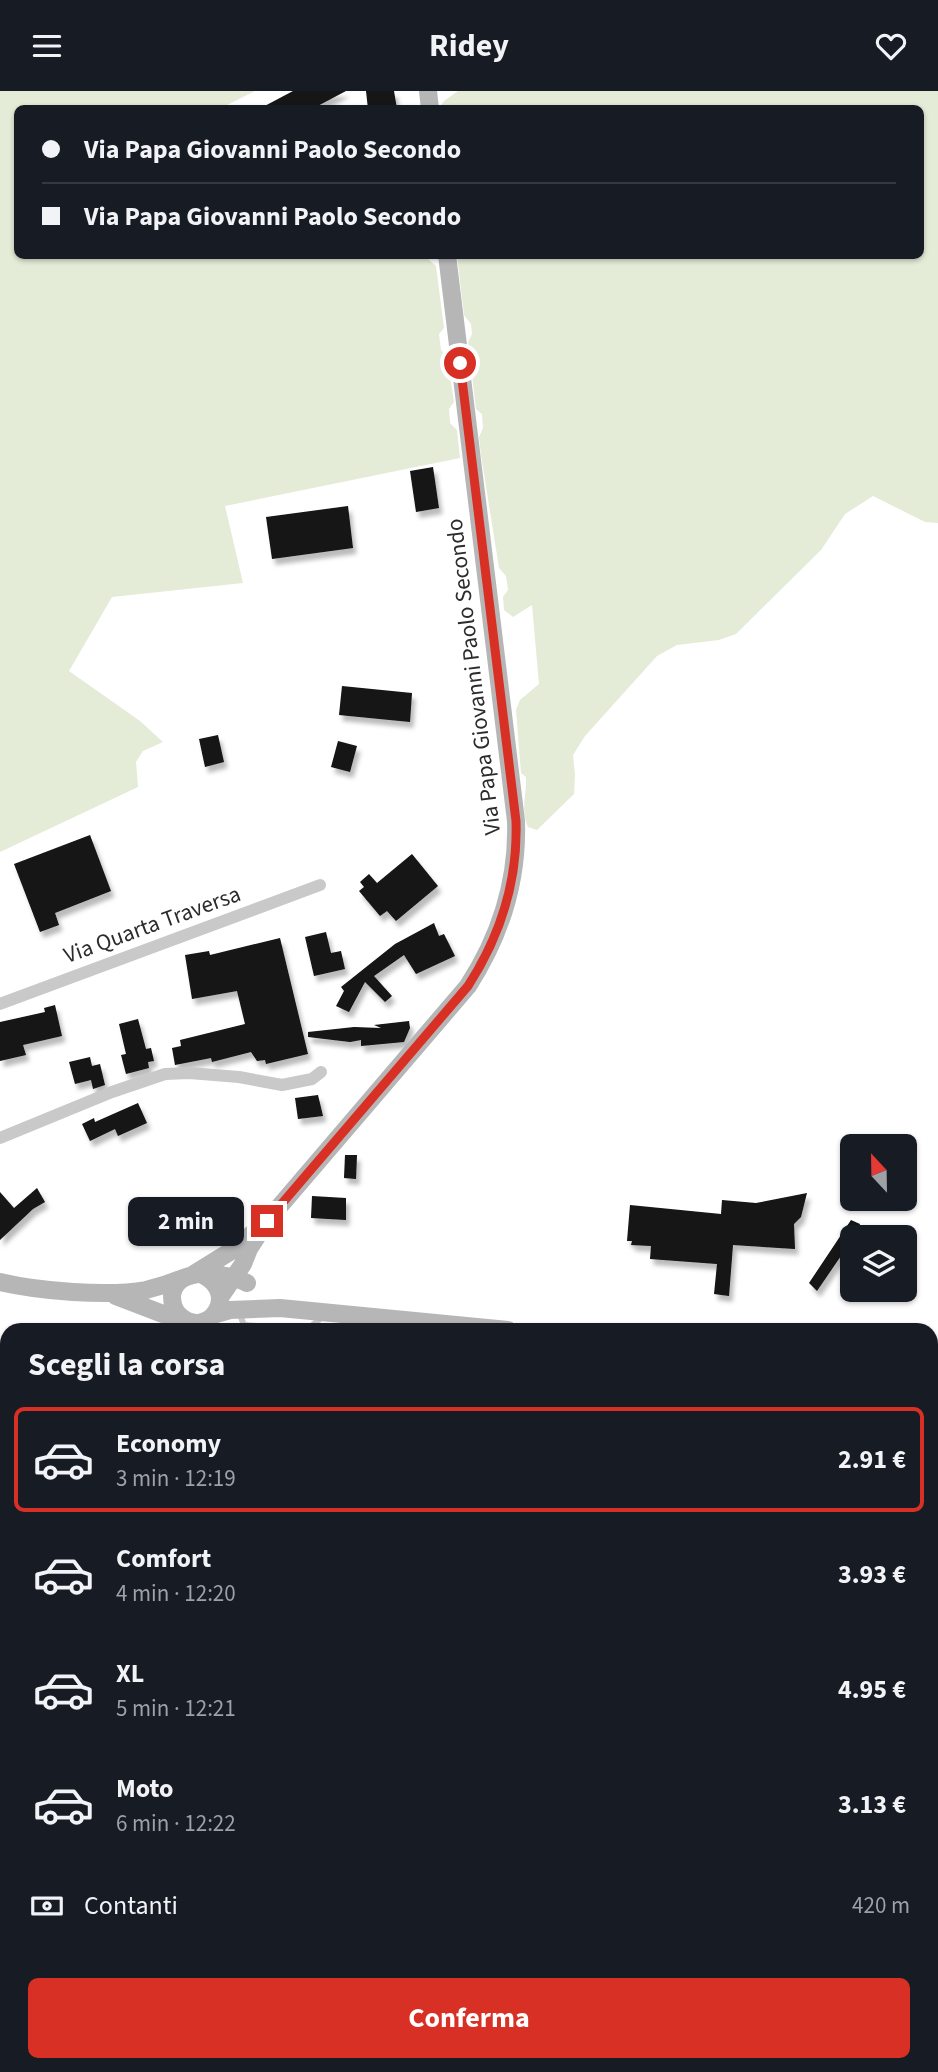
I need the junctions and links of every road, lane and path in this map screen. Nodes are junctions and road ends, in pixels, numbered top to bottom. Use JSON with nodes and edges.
{"nodes":[{"id":1,"x":447,"y":259,"type":"edge"},
{"id":2,"x":320,"y":885,"type":"dead end"},
{"id":3,"x":0,"y":1004,"type":"edge"},
{"id":4,"x":321,"y":1072,"type":"dead end"},
{"id":5,"x":0,"y":1138,"type":"edge"},
{"id":6,"x":267,"y":1221,"type":"junction"},
{"id":7,"x":241,"y":1275,"type":"junction"},
{"id":8,"x":194,"y":1276,"type":"junction"},
{"id":9,"x":0,"y":1282,"type":"edge"},
{"id":10,"x":102,"y":1292,"type":"junction"},
{"id":11,"x":221,"y":1296,"type":"junction"},
{"id":12,"x":280,"y":1308,"type":"junction"},
{"id":13,"x":238,"y":1310,"type":"junction"},
{"id":14,"x":328,"y":1312,"type":"junction"},
{"id":15,"x":183,"y":1321,"type":"edge"},
{"id":16,"x":243,"y":1323,"type":"edge"},
{"id":17,"x":314,"y":1323,"type":"edge"},
{"id":18,"x":438,"y":1323,"type":"edge"}],
"edges":[{"from":1,"to":6,"type":"main road","name":"Via Papa Giovanni Paolo Secondo"},
{"from":2,"to":3,"type":"street","name":"Via Quarta Traversa"},
{"from":4,"to":5,"type":"street"},
{"from":6,"to":7,"type":"main road"},
{"from":6,"to":8,"type":"main road"},
{"from":7,"to":8,"type":"main road"},
{"from":7,"to":11,"type":"main road"},
{"from":7,"to":12,"type":"main road"},
{"from":8,"to":10,"type":"main road"},
{"from":8,"to":11,"type":"main road"},
{"from":8,"to":15,"type":"main road"},
{"from":9,"to":10,"type":"main road"},
{"from":10,"to":15,"type":"main road"},
{"from":11,"to":15,"type":"main road"},
{"from":12,"to":13,"type":"main road"},
{"from":12,"to":14,"type":"main road"},
{"from":13,"to":15,"type":"main road"},
{"from":13,"to":16,"type":"lane"},
{"from":14,"to":17,"type":"lane"},
{"from":14,"to":18,"type":"main road"}]}
